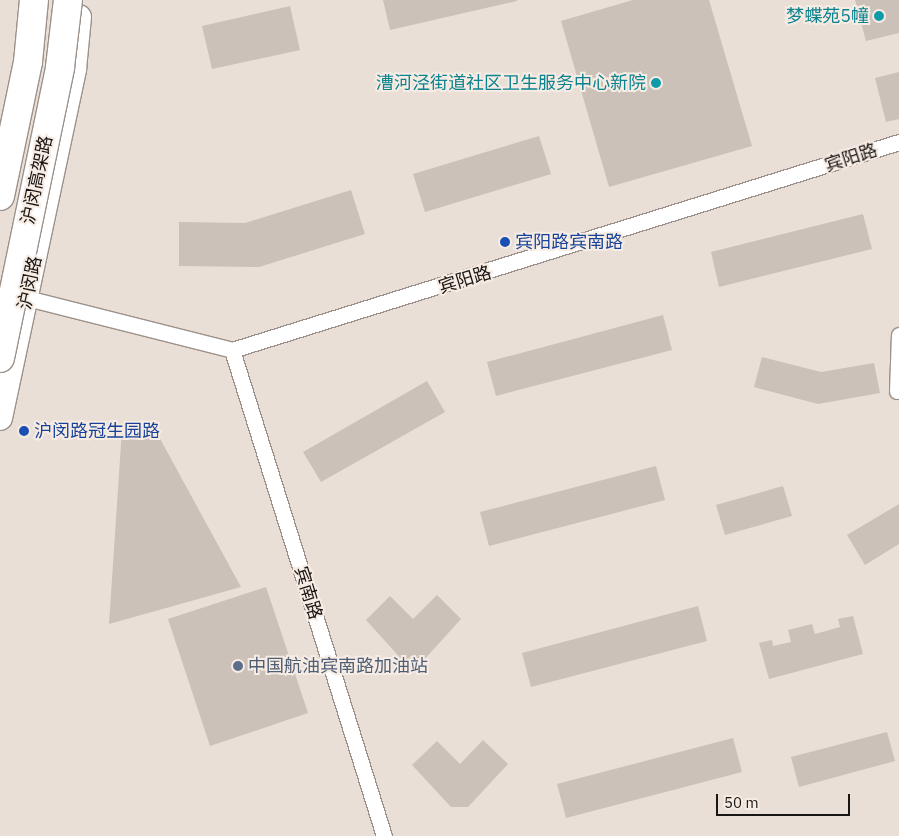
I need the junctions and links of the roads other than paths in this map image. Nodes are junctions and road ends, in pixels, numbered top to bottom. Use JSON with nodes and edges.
{"nodes":[{"id":1,"x":26,"y":0,"type":"edge"},
{"id":2,"x":34,"y":0,"type":"edge"},
{"id":3,"x":68,"y":0,"type":"edge"},
{"id":4,"x":81,"y":0,"type":"edge"},
{"id":5,"x":899,"y":142,"type":"edge"},
{"id":6,"x":0,"y":158,"type":"edge"},
{"id":7,"x":0,"y":196,"type":"edge"},
{"id":8,"x":27,"y":298,"type":"junction"},
{"id":9,"x":899,"y":335,"type":"edge"},
{"id":10,"x":232,"y":350,"type":"junction"},
{"id":11,"x":0,"y":358,"type":"edge"},
{"id":12,"x":897,"y":391,"type":"dead end"},
{"id":13,"x":0,"y":418,"type":"edge"},
{"id":14,"x":384,"y":836,"type":"edge"}],
"edges":[{"from":1,"to":6,"type":"main road"},
{"from":2,"to":7,"type":"highway","name":"沪闵高架路"},
{"from":3,"to":11,"type":"highway","name":"沪闵高架路","bridge":true},
{"from":4,"to":8,"type":"main road","name":"沪闵路"},
{"from":5,"to":10,"type":"street","name":"宾阳路"},
{"from":8,"to":10,"type":"street"},
{"from":8,"to":13,"type":"main road","name":"沪闵路"},
{"from":9,"to":12,"type":"street"},
{"from":10,"to":14,"type":"street","name":"宾南路"}]}
